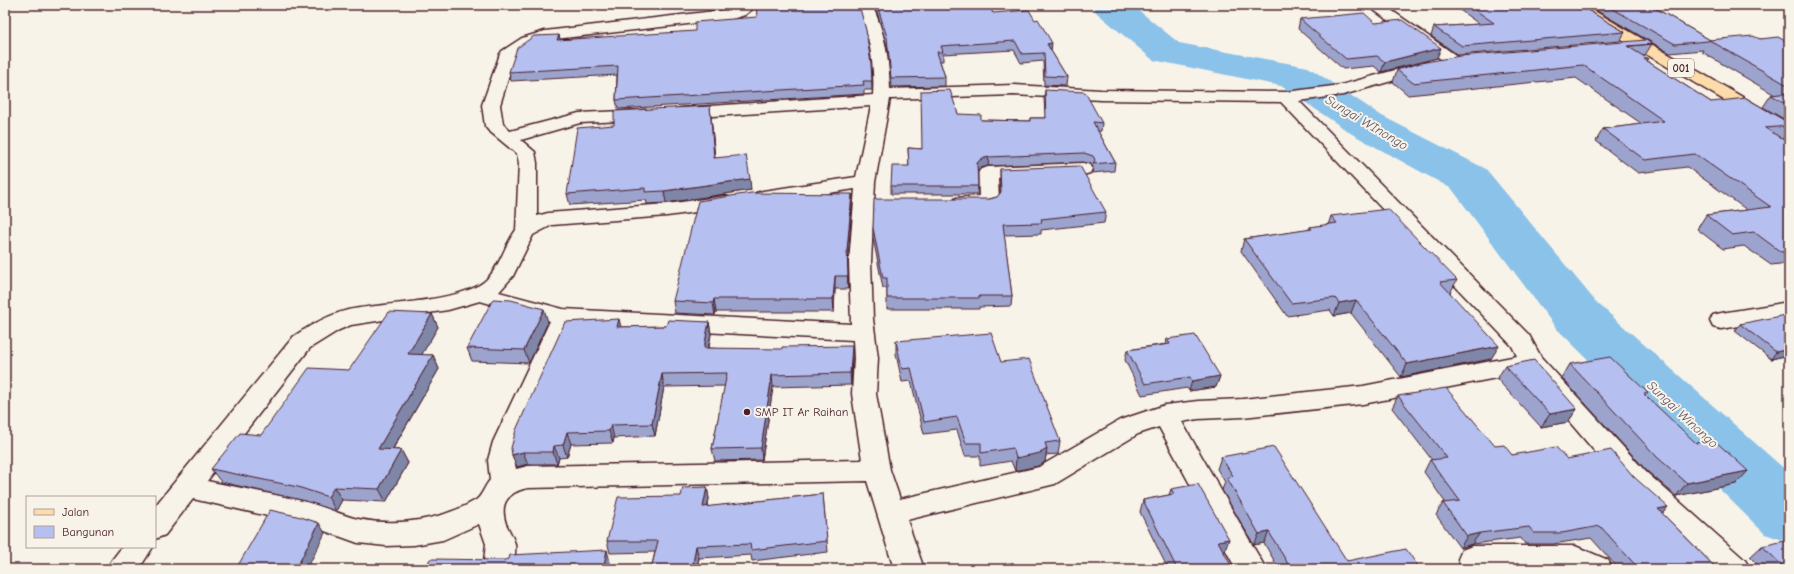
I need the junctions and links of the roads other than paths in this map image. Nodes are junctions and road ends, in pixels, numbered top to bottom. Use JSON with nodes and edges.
{"nodes":[{"id":1,"x":750,"y":5,"type":"edge"},
{"id":2,"x":865,"y":5,"type":"edge"},
{"id":3,"x":1374,"y":5,"type":"edge"},
{"id":4,"x":1573,"y":5,"type":"edge"},
{"id":5,"x":1642,"y":45,"type":"junction"},
{"id":6,"x":1619,"y":47,"type":"edge"},
{"id":7,"x":881,"y":97,"type":"junction"},
{"id":8,"x":1290,"y":97,"type":"junction"},
{"id":9,"x":1789,"y":131,"type":"edge"},
{"id":10,"x":507,"y":138,"type":"junction"},
{"id":11,"x":1083,"y":169,"type":"edge"},
{"id":12,"x":869,"y":196,"type":"junction"},
{"id":13,"x":942,"y":202,"type":"edge"},
{"id":14,"x":526,"y":231,"type":"junction"},
{"id":15,"x":480,"y":294,"type":"junction"},
{"id":16,"x":1789,"y":310,"type":"edge"},
{"id":17,"x":563,"y":317,"type":"junction"},
{"id":18,"x":1721,"y":321,"type":"dead end"},
{"id":19,"x":863,"y":333,"type":"junction"},
{"id":20,"x":1532,"y":362,"type":"junction"},
{"id":21,"x":1165,"y":415,"type":"junction"},
{"id":22,"x":877,"y":470,"type":"junction"},
{"id":23,"x":504,"y":483,"type":"junction"},
{"id":24,"x":186,"y":486,"type":"junction"},
{"id":25,"x":490,"y":506,"type":"junction"},
{"id":26,"x":892,"y":512,"type":"junction"},
{"id":27,"x":156,"y":526,"type":"edge"},
{"id":28,"x":138,"y":548,"type":"edge"},
{"id":29,"x":1472,"y":559,"type":"dead end"},
{"id":30,"x":122,"y":569,"type":"edge"},
{"id":31,"x":498,"y":569,"type":"edge"},
{"id":32,"x":909,"y":569,"type":"edge"},
{"id":33,"x":1251,"y":569,"type":"edge"},
{"id":34,"x":1598,"y":569,"type":"edge"},
{"id":35,"x":1735,"y":569,"type":"edge"}],
"edges":[{"from":1,"to":10,"type":"street"},
{"from":2,"to":7,"type":"street"},
{"from":3,"to":8,"type":"street"},
{"from":4,"to":5,"type":"main road","number":"001"},
{"from":5,"to":6,"type":"street"},
{"from":5,"to":9,"type":"main road","number":"001"},
{"from":7,"to":8,"type":"street"},
{"from":7,"to":10,"type":"street"},
{"from":7,"to":12,"type":"street"},
{"from":8,"to":20,"type":"street"},
{"from":10,"to":14,"type":"street"},
{"from":11,"to":13,"type":"street"},
{"from":12,"to":14,"type":"street"},
{"from":12,"to":19,"type":"street"},
{"from":14,"to":15,"type":"street"},
{"from":15,"to":17,"type":"street"},
{"from":15,"to":24,"type":"street"},
{"from":16,"to":18,"type":"street"},
{"from":17,"to":19,"type":"street"},
{"from":17,"to":23,"type":"street"},
{"from":19,"to":22,"type":"street"},
{"from":20,"to":21,"type":"street"},
{"from":20,"to":35,"type":"street"},
{"from":21,"to":26,"type":"street"},
{"from":21,"to":33,"type":"street"},
{"from":22,"to":23,"type":"street"},
{"from":22,"to":26,"type":"street"},
{"from":23,"to":25,"type":"street"},
{"from":24,"to":25,"type":"street"},
{"from":24,"to":27,"type":"street"},
{"from":25,"to":31,"type":"street"},
{"from":26,"to":32,"type":"street"},
{"from":28,"to":30,"type":"street"},
{"from":29,"to":34,"type":"street"}]}
